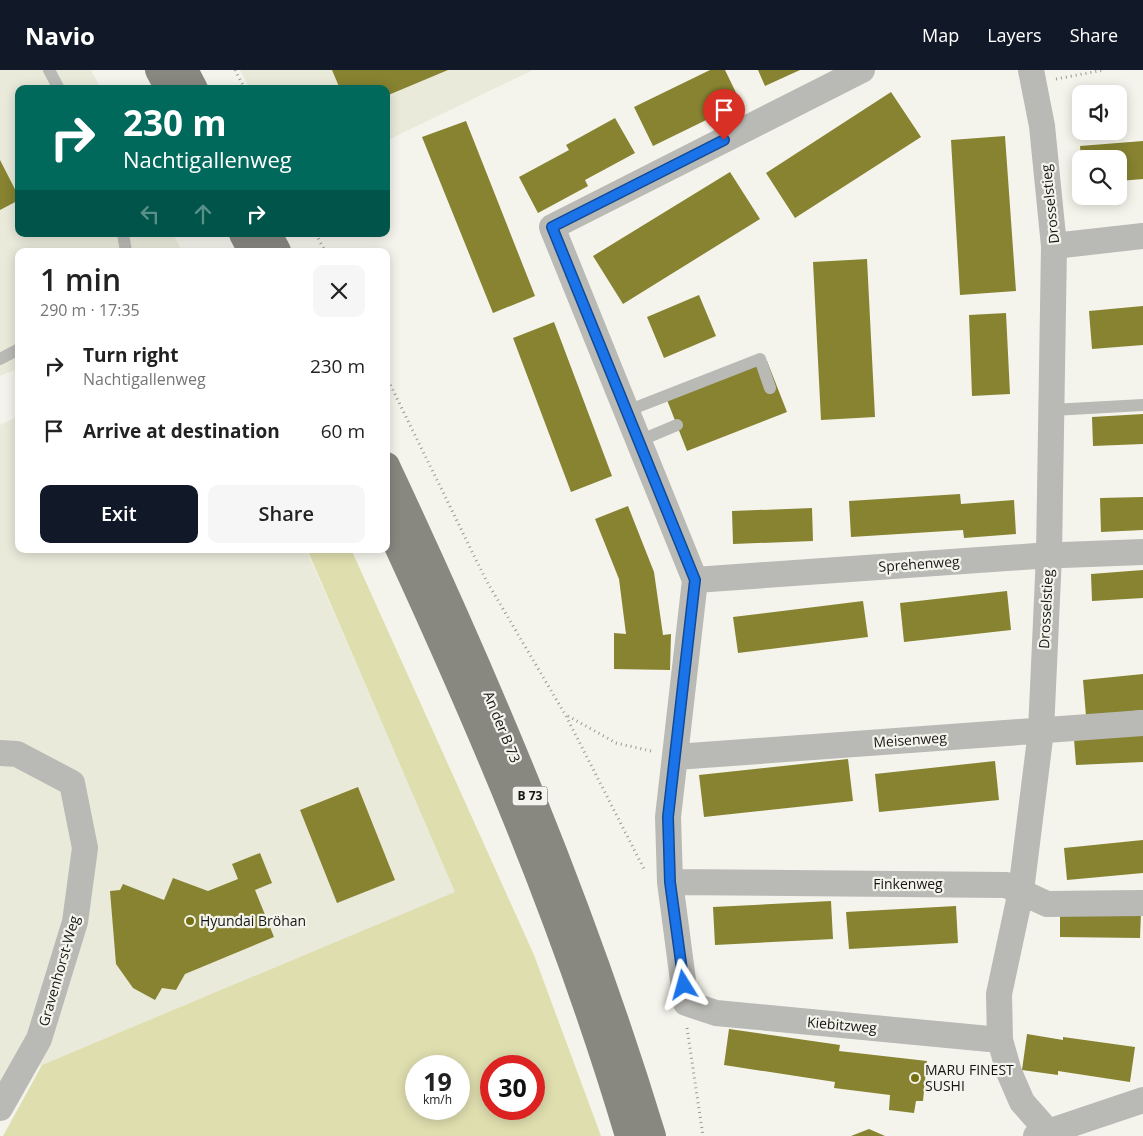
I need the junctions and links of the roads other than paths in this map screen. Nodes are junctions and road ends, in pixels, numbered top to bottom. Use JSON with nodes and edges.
{"nodes":[{"id":1,"x":49,"y":70,"type":"edge"},
{"id":2,"x":159,"y":70,"type":"edge"},
{"id":3,"x":184,"y":70,"type":"edge"},
{"id":4,"x":862,"y":70,"type":"edge"},
{"id":5,"x":1032,"y":76,"type":"edge"},
{"id":6,"x":57,"y":85,"type":"edge"},
{"id":7,"x":167,"y":85,"type":"edge"},
{"id":8,"x":192,"y":85,"type":"edge"},
{"id":9,"x":1143,"y":236,"type":"edge"},
{"id":10,"x":1054,"y":246,"type":"junction"},
{"id":11,"x":15,"y":351,"type":"edge"},
{"id":12,"x":0,"y":359,"type":"edge"},
{"id":13,"x":770,"y":388,"type":"dead end"},
{"id":14,"x":1143,"y":405,"type":"edge"},
{"id":15,"x":1052,"y":410,"type":"junction"},
{"id":16,"x":627,"y":411,"type":"junction"},
{"id":17,"x":677,"y":425,"type":"dead end"},
{"id":18,"x":639,"y":441,"type":"junction"},
{"id":19,"x":390,"y":475,"type":"edge"},
{"id":20,"x":390,"y":529,"type":"edge"},
{"id":21,"x":1143,"y":552,"type":"edge"},
{"id":22,"x":1049,"y":555,"type":"junction"},
{"id":23,"x":695,"y":580,"type":"junction"},
{"id":24,"x":1143,"y":723,"type":"edge"},
{"id":25,"x":1041,"y":731,"type":"junction"},
{"id":26,"x":0,"y":753,"type":"edge"},
{"id":27,"x":676,"y":757,"type":"junction"},
{"id":28,"x":670,"y":882,"type":"junction"},
{"id":29,"x":1021,"y":891,"type":"junction"},
{"id":30,"x":1143,"y":904,"type":"edge"},
{"id":31,"x":1000,"y":1040,"type":"junction"},
{"id":32,"x":1143,"y":1100,"type":"edge"},
{"id":33,"x":0,"y":1108,"type":"edge"},
{"id":34,"x":1046,"y":1135,"type":"edge"},
{"id":35,"x":629,"y":1136,"type":"edge"},
{"id":36,"x":652,"y":1136,"type":"edge"}],
"edges":[{"from":1,"to":6,"type":"lane"},
{"from":2,"to":7,"type":"main road"},
{"from":3,"to":8,"type":"main road"},
{"from":4,"to":16,"type":"street"},
{"from":5,"to":10,"type":"street","name":"Drosselstieg"},
{"from":9,"to":10,"type":"street"},
{"from":10,"to":15,"type":"street","name":"Drosselstieg"},
{"from":11,"to":12,"type":"lane"},
{"from":13,"to":16,"type":"lane"},
{"from":14,"to":15,"type":"lane"},
{"from":15,"to":22,"type":"street","name":"Drosselstieg"},
{"from":16,"to":18,"type":"street"},
{"from":17,"to":18,"type":"lane"},
{"from":18,"to":23,"type":"street"},
{"from":19,"to":36,"type":"main road","name":"An der B 73","number":"B 73"},
{"from":20,"to":35,"type":"main road","name":"An der B 73","number":"B 73"},
{"from":21,"to":22,"type":"street","name":"Sprehenweg"},
{"from":22,"to":23,"type":"street","name":"Sprehenweg"},
{"from":22,"to":25,"type":"street","name":"Drosselstieg"},
{"from":23,"to":27,"type":"street"},
{"from":24,"to":25,"type":"street","name":"Meisenweg"},
{"from":25,"to":27,"type":"street","name":"Meisenweg"},
{"from":25,"to":29,"type":"street","name":"Drosselstieg"},
{"from":26,"to":33,"type":"street","name":"Gravenhorst-Weg"},
{"from":27,"to":28,"type":"street"},
{"from":28,"to":29,"type":"street","name":"Finkenweg"},
{"from":28,"to":31,"type":"street","name":"Kiebitzweg"},
{"from":29,"to":30,"type":"street","name":"Finkenweg"},
{"from":29,"to":31,"type":"street","name":"Drosselstieg"},
{"from":31,"to":34,"type":"street","name":"Drosselstieg"},
{"from":32,"to":34,"type":"street"}]}
